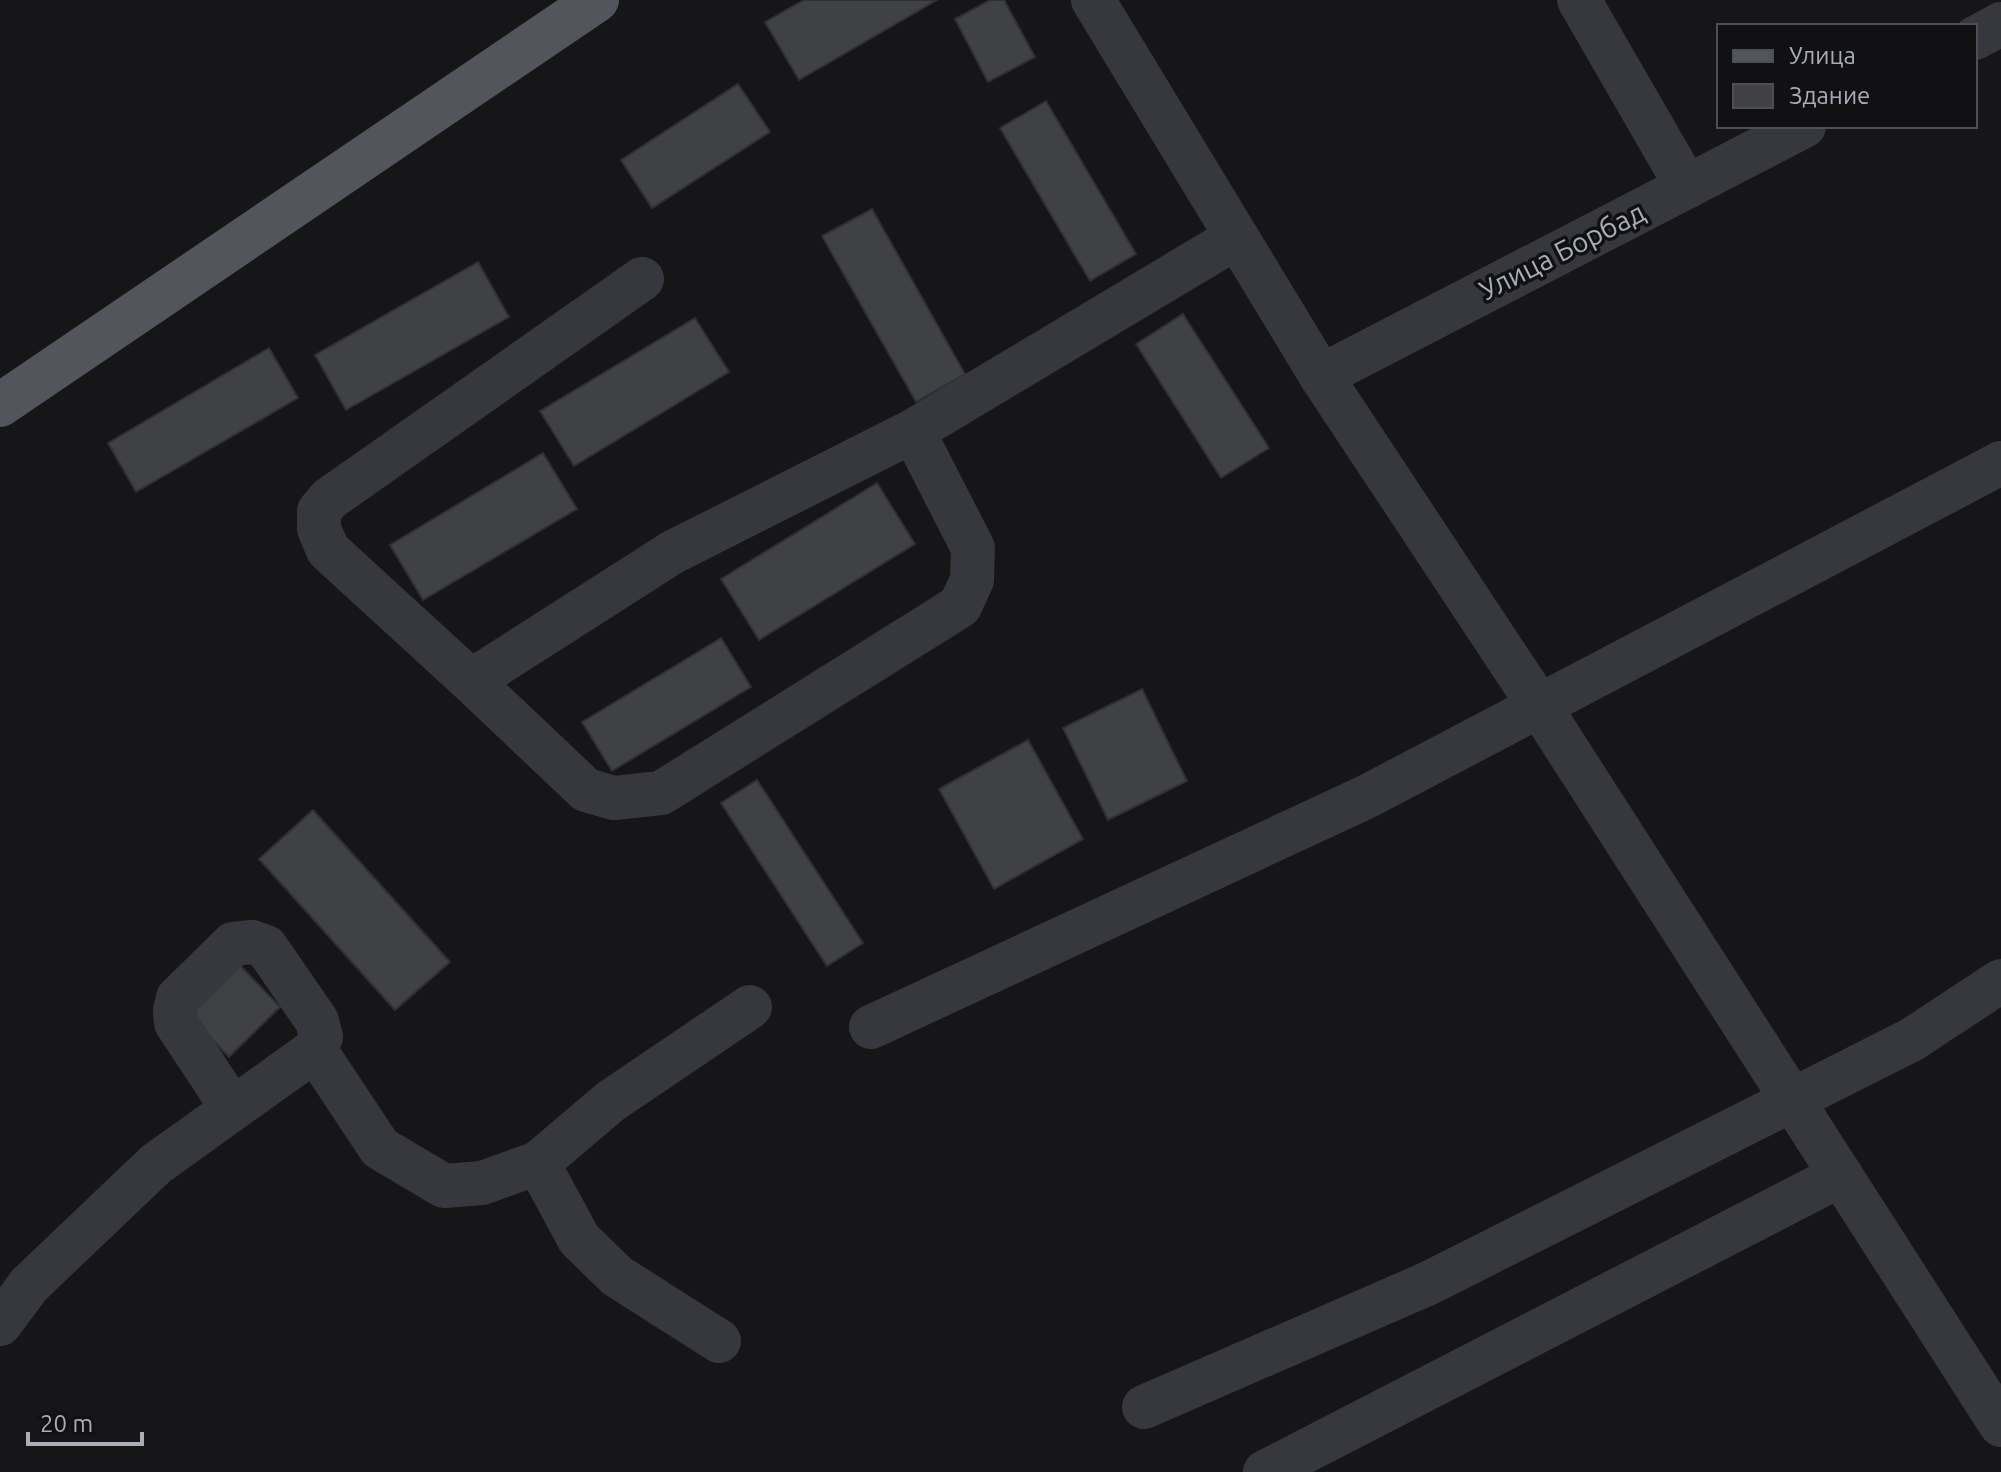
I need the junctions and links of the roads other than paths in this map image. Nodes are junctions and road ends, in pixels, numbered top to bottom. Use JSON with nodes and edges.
{"nodes":[{"id":1,"x":597,"y":0,"type":"edge"},
{"id":2,"x":1093,"y":0,"type":"edge"},
{"id":3,"x":1579,"y":0,"type":"edge"},
{"id":4,"x":2001,"y":24,"type":"edge"},
{"id":5,"x":1977,"y":37,"type":"edge"},
{"id":6,"x":1800,"y":128,"type":"edge"},
{"id":7,"x":1687,"y":187,"type":"junction"},
{"id":8,"x":1237,"y":237,"type":"junction"},
{"id":9,"x":642,"y":279,"type":"dead end"},
{"id":10,"x":1321,"y":376,"type":"junction"},
{"id":11,"x":0,"y":405,"type":"edge"},
{"id":12,"x":913,"y":431,"type":"junction"},
{"id":13,"x":2001,"y":463,"type":"edge"},
{"id":14,"x":471,"y":681,"type":"junction"},
{"id":15,"x":1540,"y":707,"type":"junction"},
{"id":16,"x":2001,"y":981,"type":"edge"},
{"id":17,"x":750,"y":1007,"type":"dead end"},
{"id":18,"x":871,"y":1027,"type":"dead end"},
{"id":19,"x":315,"y":1050,"type":"junction"},
{"id":20,"x":1792,"y":1100,"type":"junction"},
{"id":21,"x":232,"y":1108,"type":"junction"},
{"id":22,"x":538,"y":1163,"type":"junction"},
{"id":23,"x":1841,"y":1175,"type":"junction"},
{"id":24,"x":0,"y":1324,"type":"edge"},
{"id":25,"x":719,"y":1341,"type":"dead end"},
{"id":26,"x":1144,"y":1407,"type":"dead end"},
{"id":27,"x":2001,"y":1425,"type":"edge"},
{"id":28,"x":1265,"y":1472,"type":"edge"}],
"edges":[{"from":1,"to":11,"type":"main road"},
{"from":2,"to":8,"type":"street"},
{"from":3,"to":7,"type":"street"},
{"from":4,"to":5,"type":"street"},
{"from":6,"to":7,"type":"street","name":"Улица Борбад"},
{"from":7,"to":10,"type":"street","name":"Улица Борбад"},
{"from":8,"to":10,"type":"street"},
{"from":8,"to":12,"type":"street"},
{"from":9,"to":14,"type":"street"},
{"from":10,"to":15,"type":"street"},
{"from":12,"to":14,"type":"street"},
{"from":12,"to":14,"type":"street"},
{"from":13,"to":15,"type":"street"},
{"from":15,"to":18,"type":"street"},
{"from":15,"to":20,"type":"street"},
{"from":16,"to":20,"type":"street"},
{"from":17,"to":22,"type":"street"},
{"from":19,"to":21,"type":"street"},
{"from":19,"to":21,"type":"street"},
{"from":19,"to":22,"type":"street"},
{"from":20,"to":23,"type":"street"},
{"from":20,"to":26,"type":"street"},
{"from":21,"to":24,"type":"street"},
{"from":22,"to":25,"type":"street"},
{"from":23,"to":27,"type":"street"},
{"from":23,"to":28,"type":"street"}]}
